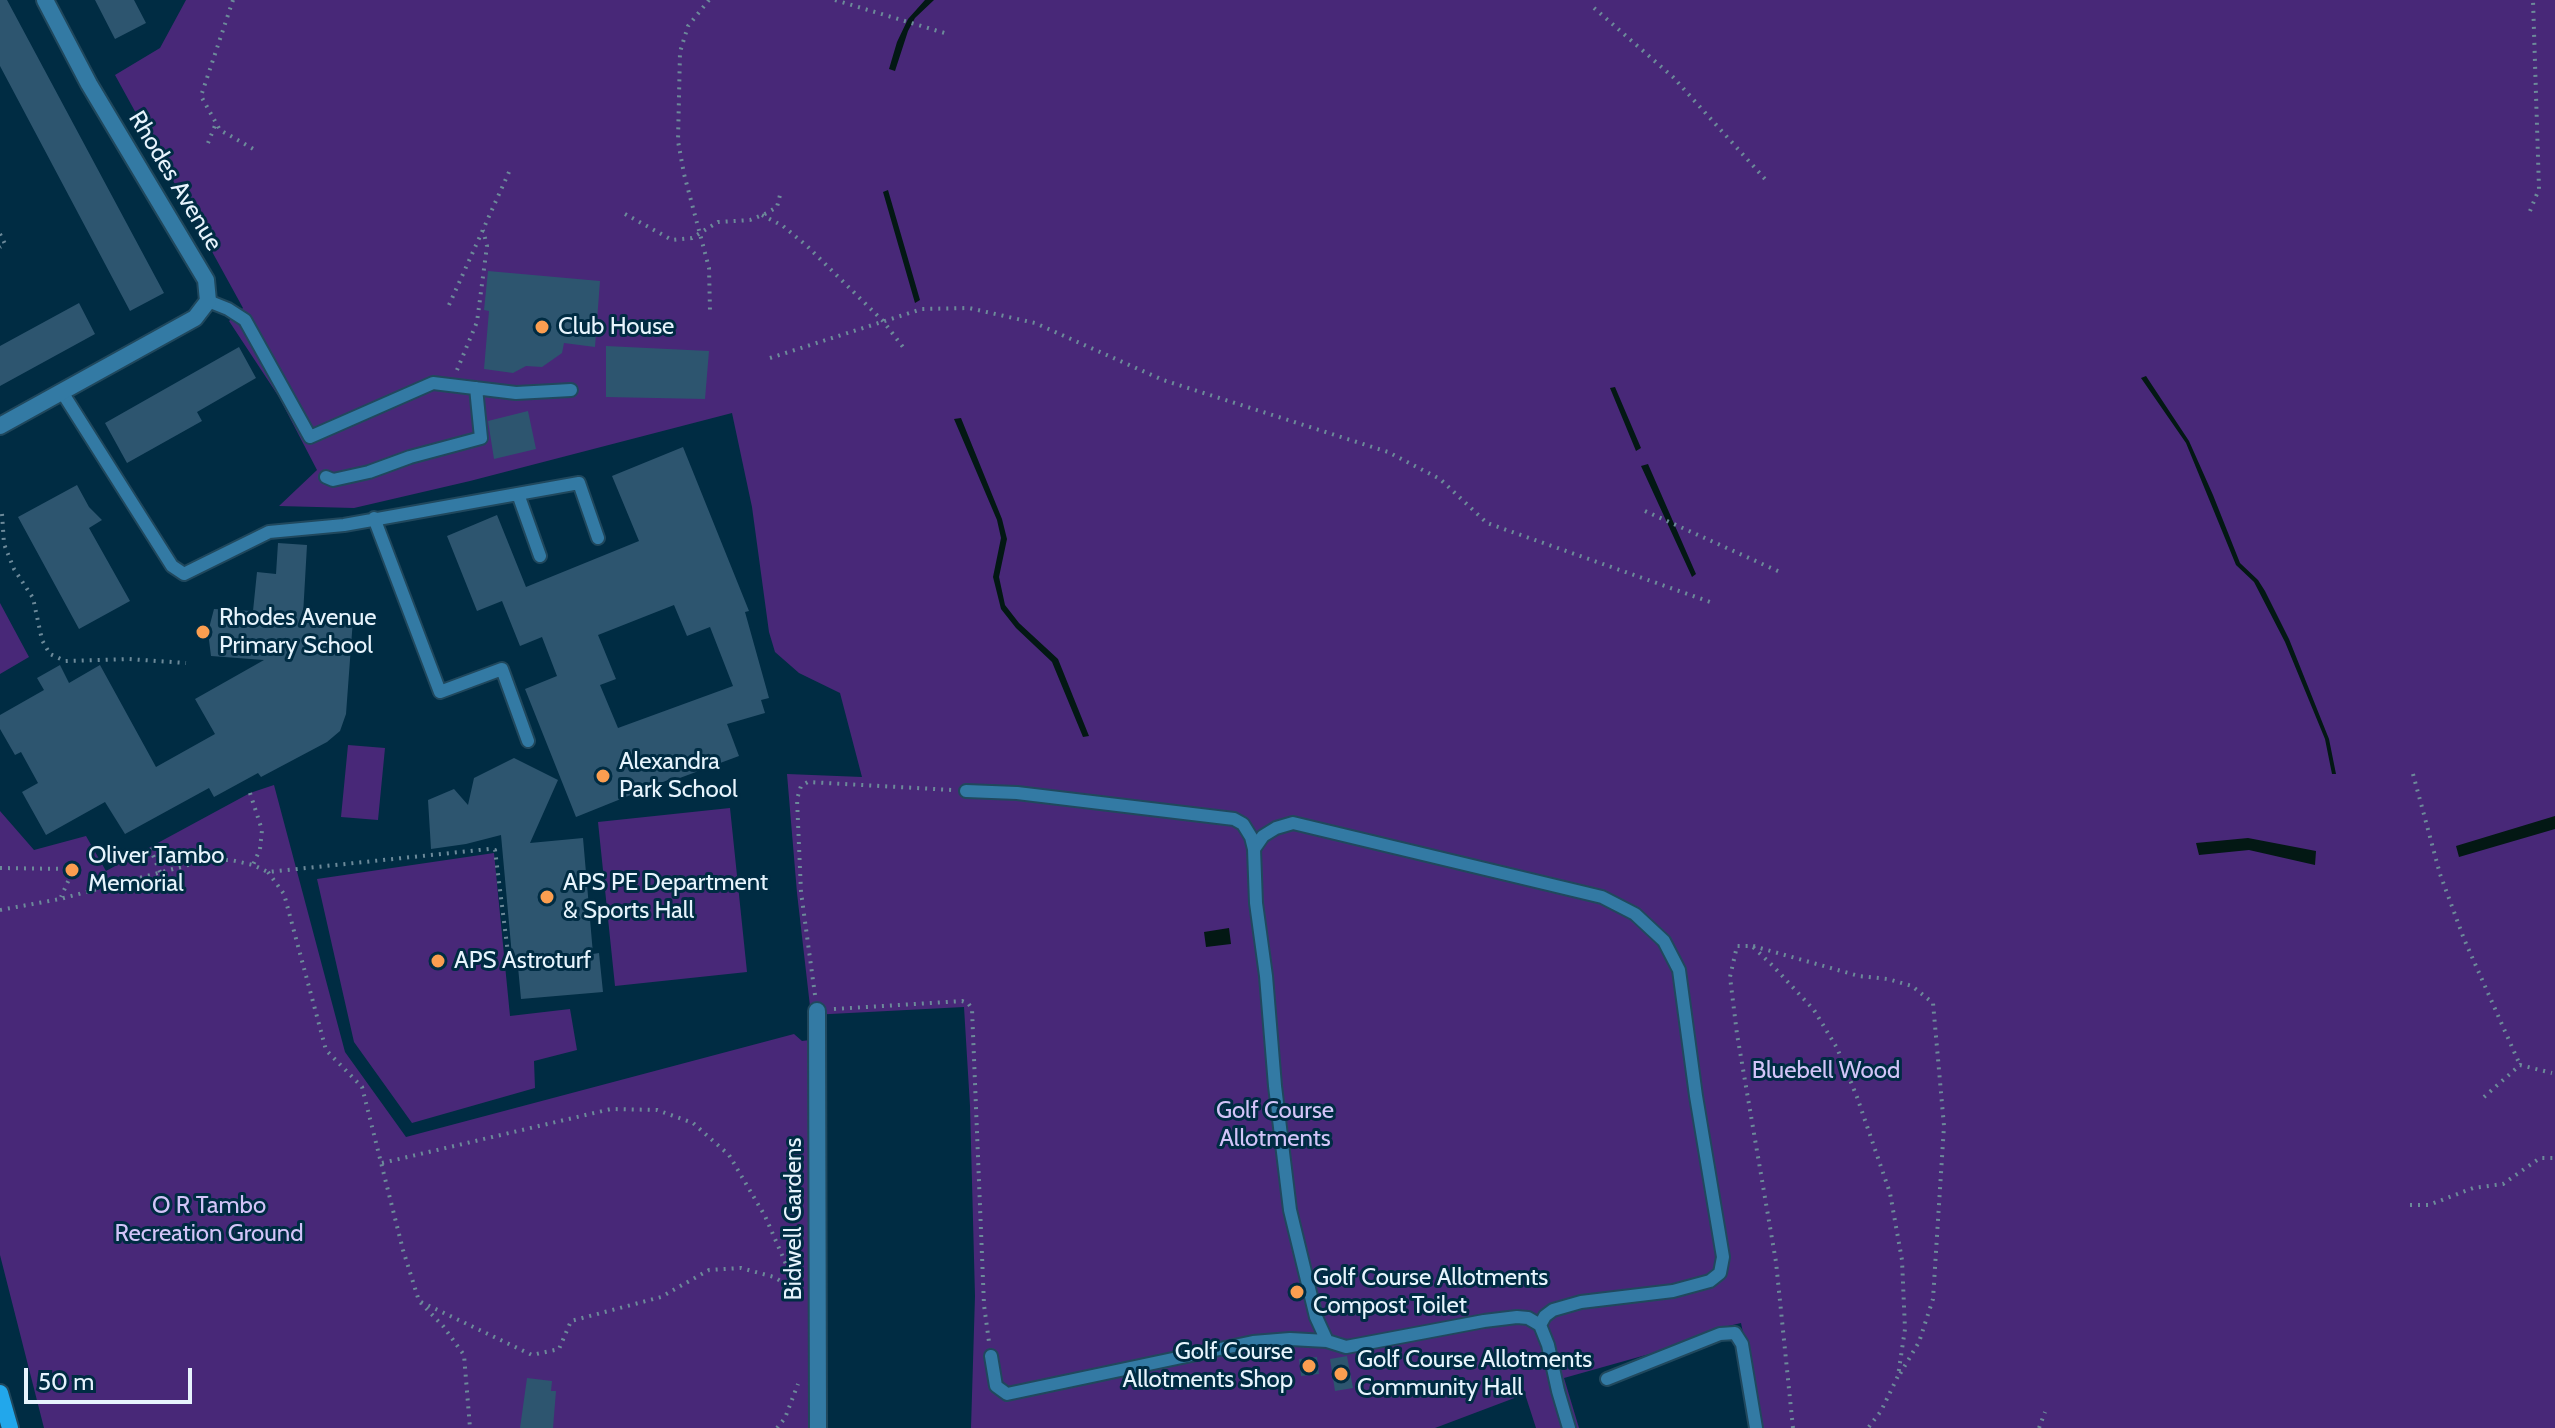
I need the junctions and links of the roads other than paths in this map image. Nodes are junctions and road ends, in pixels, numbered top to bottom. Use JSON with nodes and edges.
{"nodes":[{"id":1,"x":45,"y":0,"type":"edge"},
{"id":2,"x":208,"y":301,"type":"junction"},
{"id":3,"x":476,"y":388,"type":"junction"},
{"id":4,"x":571,"y":390,"type":"dead end"},
{"id":5,"x":62,"y":392,"type":"junction"},
{"id":6,"x":0,"y":426,"type":"edge"},
{"id":7,"x":326,"y":477,"type":"dead end"},
{"id":8,"x":518,"y":494,"type":"junction"},
{"id":9,"x":374,"y":518,"type":"junction"},
{"id":10,"x":598,"y":538,"type":"dead end"},
{"id":11,"x":540,"y":556,"type":"dead end"},
{"id":12,"x":528,"y":741,"type":"dead end"},
{"id":13,"x":966,"y":791,"type":"road end"},
{"id":14,"x":1254,"y":849,"type":"junction"},
{"id":15,"x":817,"y":1011,"type":"road end"},
{"id":16,"x":1553,"y":1310,"type":"junction"},
{"id":17,"x":1517,"y":1317,"type":"junction"},
{"id":18,"x":1540,"y":1325,"type":"junction"},
{"id":19,"x":1327,"y":1341,"type":"junction"},
{"id":20,"x":991,"y":1356,"type":"road end"},
{"id":21,"x":1607,"y":1379,"type":"dead end"},
{"id":22,"x":0,"y":1393,"type":"edge"},
{"id":23,"x":7,"y":1424,"type":"edge"},
{"id":24,"x":818,"y":1428,"type":"edge"},
{"id":25,"x":1569,"y":1428,"type":"edge"},
{"id":26,"x":1756,"y":1428,"type":"edge"}],
"edges":[{"from":1,"to":2,"type":"street","name":"Rhodes Avenue"},
{"from":2,"to":3,"type":"lane"},
{"from":2,"to":5,"type":"street"},
{"from":3,"to":4,"type":"lane"},
{"from":3,"to":7,"type":"lane"},
{"from":5,"to":6,"type":"street"},
{"from":5,"to":9,"type":"lane"},
{"from":8,"to":9,"type":"lane"},
{"from":8,"to":10,"type":"lane"},
{"from":8,"to":11,"type":"lane"},
{"from":9,"to":12,"type":"lane"},
{"from":13,"to":14,"type":"lane"},
{"from":14,"to":16,"type":"lane"},
{"from":14,"to":19,"type":"lane"},
{"from":15,"to":24,"type":"street","name":"Bidwell Gardens"},
{"from":16,"to":17,"type":"lane"},
{"from":16,"to":18,"type":"lane"},
{"from":17,"to":18,"type":"lane"},
{"from":17,"to":19,"type":"lane"},
{"from":18,"to":25,"type":"lane"},
{"from":19,"to":20,"type":"lane"},
{"from":21,"to":26,"type":"lane"},
{"from":22,"to":23,"type":"main road"}]}
